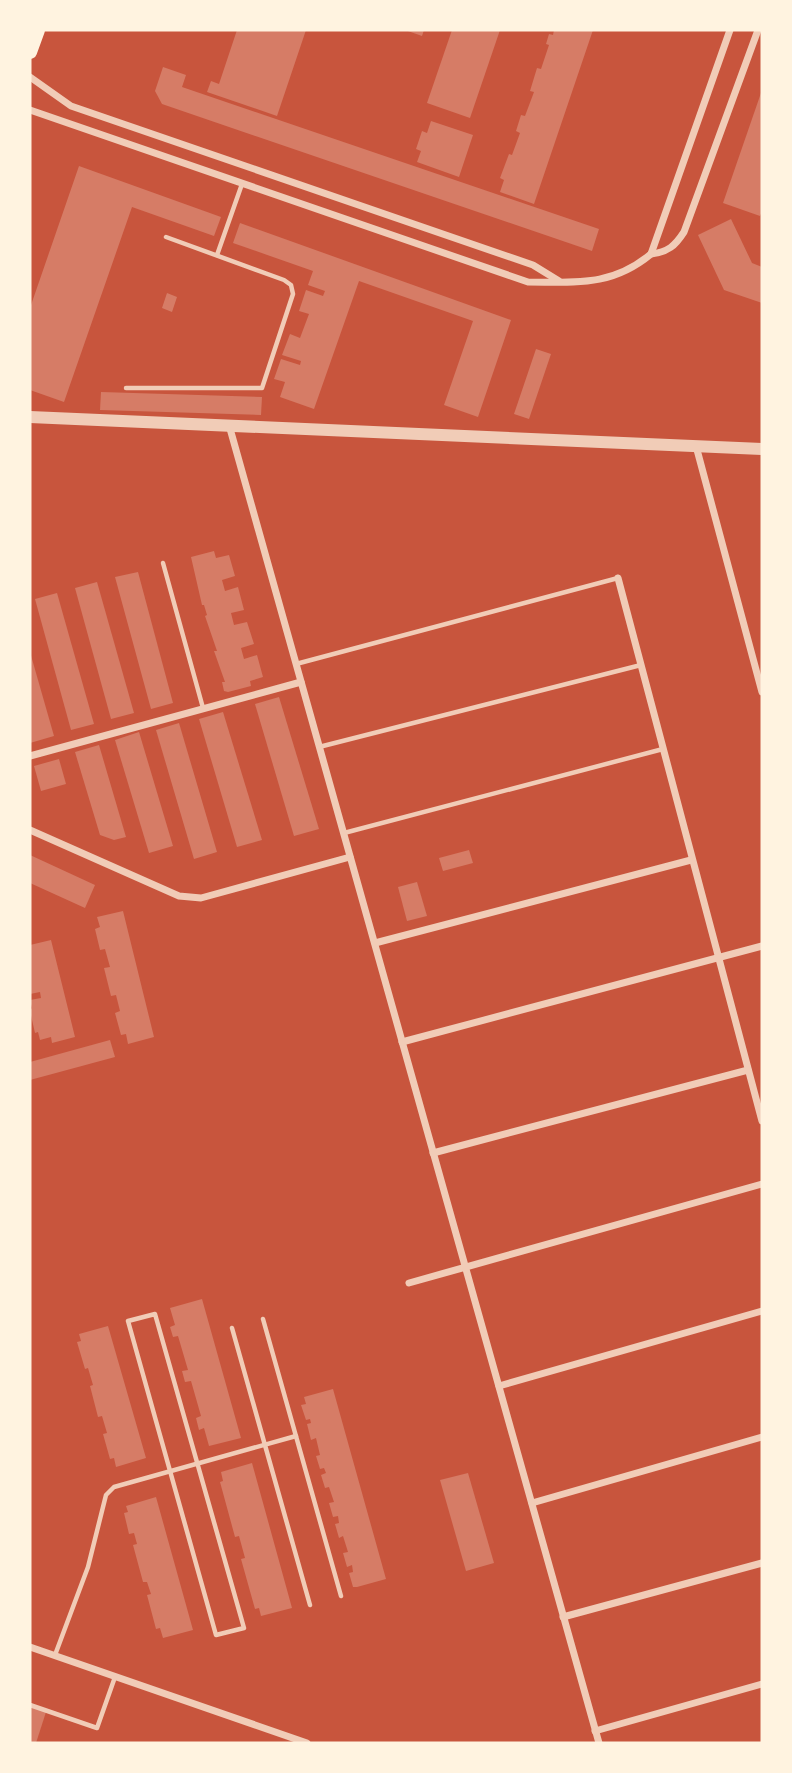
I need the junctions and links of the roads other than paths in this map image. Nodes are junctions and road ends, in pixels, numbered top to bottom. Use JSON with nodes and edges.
{"nodes":[{"id":1,"x":38,"y":30,"type":"edge"},
{"id":2,"x":730,"y":30,"type":"edge"},
{"id":3,"x":758,"y":30,"type":"edge"},
{"id":4,"x":30,"y":52,"type":"edge"},
{"id":5,"x":30,"y":78,"type":"edge"},
{"id":6,"x":30,"y":110,"type":"edge"},
{"id":7,"x":242,"y":184,"type":"junction"},
{"id":8,"x":166,"y":237,"type":"dead end"},
{"id":9,"x":651,"y":254,"type":"junction"},
{"id":10,"x":217,"y":255,"type":"junction"},
{"id":11,"x":560,"y":282,"type":"junction"},
{"id":12,"x":126,"y":388,"type":"dead end"},
{"id":13,"x":30,"y":417,"type":"edge"},
{"id":14,"x":229,"y":425,"type":"junction"},
{"id":15,"x":696,"y":446,"type":"junction"},
{"id":16,"x":762,"y":449,"type":"edge"},
{"id":17,"x":163,"y":563,"type":"dead end"},
{"id":18,"x":618,"y":578,"type":"joint"},
{"id":19,"x":296,"y":664,"type":"junction"},
{"id":20,"x":641,"y":666,"type":"junction"},
{"id":21,"x":301,"y":681,"type":"junction"},
{"id":22,"x":762,"y":692,"type":"edge"},
{"id":23,"x":204,"y":708,"type":"junction"},
{"id":24,"x":319,"y":747,"type":"junction"},
{"id":25,"x":663,"y":749,"type":"junction"},
{"id":26,"x":30,"y":756,"type":"edge"},
{"id":27,"x":30,"y":830,"type":"edge"},
{"id":28,"x":344,"y":833,"type":"junction"},
{"id":29,"x":350,"y":857,"type":"junction"},
{"id":30,"x":691,"y":860,"type":"junction"},
{"id":31,"x":374,"y":943,"type":"junction"},
{"id":32,"x":762,"y":946,"type":"edge"},
{"id":33,"x":718,"y":957,"type":"junction"},
{"id":34,"x":402,"y":1042,"type":"junction"},
{"id":35,"x":748,"y":1070,"type":"junction"},
{"id":36,"x":762,"y":1122,"type":"edge"},
{"id":37,"x":433,"y":1153,"type":"junction"},
{"id":38,"x":762,"y":1184,"type":"edge"},
{"id":39,"x":465,"y":1267,"type":"junction"},
{"id":40,"x":409,"y":1283,"type":"dead end"},
{"id":41,"x":762,"y":1311,"type":"edge"},
{"id":42,"x":263,"y":1319,"type":"dead end"},
{"id":43,"x":232,"y":1328,"type":"dead end"},
{"id":44,"x":499,"y":1386,"type":"junction"},
{"id":45,"x":296,"y":1436,"type":"junction"},
{"id":46,"x":762,"y":1437,"type":"edge"},
{"id":47,"x":265,"y":1445,"type":"junction"},
{"id":48,"x":197,"y":1464,"type":"junction"},
{"id":49,"x":170,"y":1472,"type":"junction"},
{"id":50,"x":531,"y":1503,"type":"junction"},
{"id":51,"x":762,"y":1563,"type":"edge"},
{"id":52,"x":341,"y":1596,"type":"dead end"},
{"id":53,"x":310,"y":1605,"type":"dead end"},
{"id":54,"x":564,"y":1618,"type":"junction"},
{"id":55,"x":30,"y":1647,"type":"edge"},
{"id":56,"x":55,"y":1655,"type":"junction"},
{"id":57,"x":115,"y":1676,"type":"junction"},
{"id":58,"x":762,"y":1684,"type":"edge"},
{"id":59,"x":30,"y":1704,"type":"edge"},
{"id":60,"x":595,"y":1731,"type":"junction"},
{"id":61,"x":307,"y":1743,"type":"edge"},
{"id":62,"x":599,"y":1743,"type":"edge"}],
"edges":[{"from":1,"to":4,"type":"main road"},
{"from":2,"to":9,"type":"street"},
{"from":3,"to":9,"type":"street"},
{"from":5,"to":11,"type":"street"},
{"from":6,"to":7,"type":"street"},
{"from":7,"to":10,"type":"lane"},
{"from":7,"to":11,"type":"street"},
{"from":8,"to":10,"type":"lane"},
{"from":9,"to":11,"type":"street"},
{"from":10,"to":12,"type":"lane"},
{"from":13,"to":14,"type":"street"},
{"from":14,"to":15,"type":"street"},
{"from":14,"to":19,"type":"street"},
{"from":15,"to":16,"type":"street"},
{"from":15,"to":22,"type":"street"},
{"from":17,"to":23,"type":"lane"},
{"from":18,"to":19,"type":"lane"},
{"from":18,"to":20,"type":"street"},
{"from":19,"to":21,"type":"street"},
{"from":20,"to":24,"type":"lane"},
{"from":20,"to":25,"type":"street"},
{"from":21,"to":23,"type":"street"},
{"from":21,"to":24,"type":"street"},
{"from":23,"to":26,"type":"street"},
{"from":24,"to":28,"type":"street"},
{"from":25,"to":28,"type":"lane"},
{"from":25,"to":30,"type":"street"},
{"from":27,"to":29,"type":"street"},
{"from":28,"to":29,"type":"street"},
{"from":29,"to":31,"type":"street"},
{"from":30,"to":31,"type":"street"},
{"from":30,"to":33,"type":"street"},
{"from":31,"to":34,"type":"street"},
{"from":32,"to":33,"type":"street"},
{"from":33,"to":34,"type":"street"},
{"from":33,"to":35,"type":"street"},
{"from":34,"to":37,"type":"street"},
{"from":35,"to":36,"type":"street"},
{"from":35,"to":37,"type":"street"},
{"from":37,"to":39,"type":"street"},
{"from":38,"to":39,"type":"street"},
{"from":39,"to":40,"type":"street"},
{"from":39,"to":44,"type":"street"},
{"from":41,"to":44,"type":"street"},
{"from":42,"to":45,"type":"lane"},
{"from":43,"to":47,"type":"lane"},
{"from":44,"to":50,"type":"street"},
{"from":45,"to":47,"type":"lane"},
{"from":45,"to":52,"type":"lane"},
{"from":46,"to":50,"type":"street"},
{"from":47,"to":48,"type":"lane"},
{"from":47,"to":53,"type":"lane"},
{"from":48,"to":49,"type":"lane"},
{"from":48,"to":49,"type":"lane"},
{"from":48,"to":49,"type":"lane"},
{"from":49,"to":56,"type":"lane"},
{"from":50,"to":54,"type":"street"},
{"from":51,"to":54,"type":"street"},
{"from":54,"to":60,"type":"street"},
{"from":55,"to":56,"type":"street"},
{"from":56,"to":57,"type":"street"},
{"from":57,"to":59,"type":"lane"},
{"from":57,"to":61,"type":"street"},
{"from":58,"to":60,"type":"street"},
{"from":60,"to":62,"type":"street"}]}
